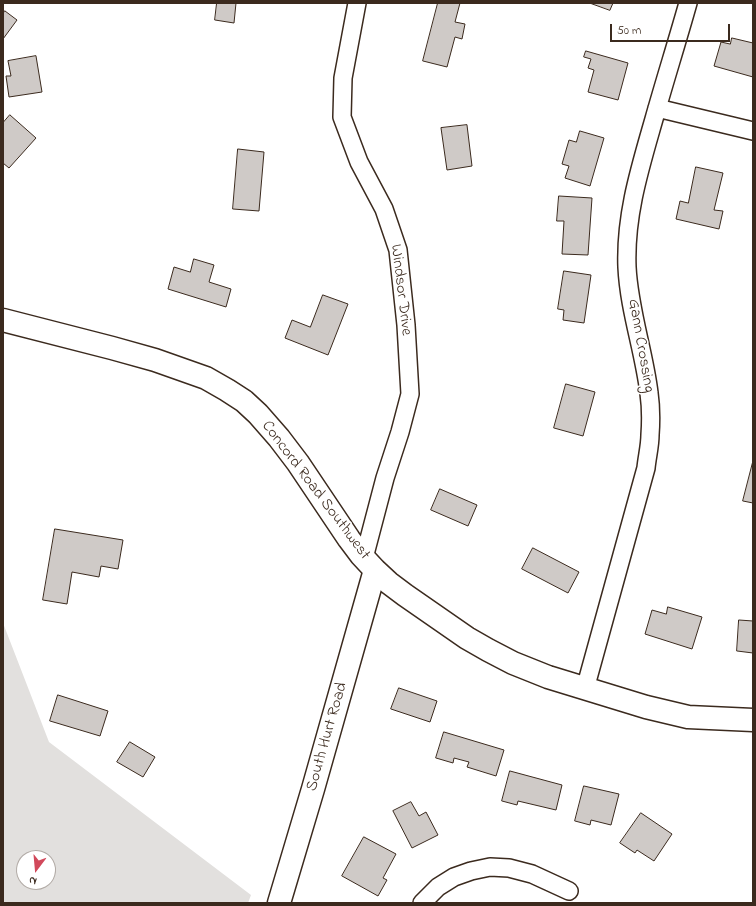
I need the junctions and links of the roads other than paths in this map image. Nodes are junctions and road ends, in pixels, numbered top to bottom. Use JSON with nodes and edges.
{"nodes":[{"id":1,"x":357,"y":3,"type":"edge"},
{"id":2,"x":688,"y":3,"type":"edge"},
{"id":3,"x":657,"y":108,"type":"junction"},
{"id":4,"x":753,"y":131,"type":"edge"},
{"id":5,"x":3,"y":320,"type":"edge"},
{"id":6,"x":369,"y":564,"type":"junction"},
{"id":7,"x":585,"y":689,"type":"junction"},
{"id":8,"x":753,"y":720,"type":"edge"},
{"id":9,"x":569,"y":891,"type":"dead end"},
{"id":10,"x":279,"y":903,"type":"edge"},
{"id":11,"x":422,"y":903,"type":"edge"}],
"edges":[{"from":1,"to":6,"type":"street","name":"Windsor Drive"},
{"from":2,"to":3,"type":"street","name":"Gann Crossing"},
{"from":3,"to":4,"type":"street"},
{"from":3,"to":7,"type":"street","name":"Gann Crossing"},
{"from":5,"to":6,"type":"street","name":"Concord Road Southwest"},
{"from":6,"to":7,"type":"street","name":"Concord Road Southwest"},
{"from":6,"to":10,"type":"street","name":"South Hurt Road"},
{"from":7,"to":8,"type":"street","name":"Concord Road Southwest"},
{"from":9,"to":11,"type":"street"}]}
